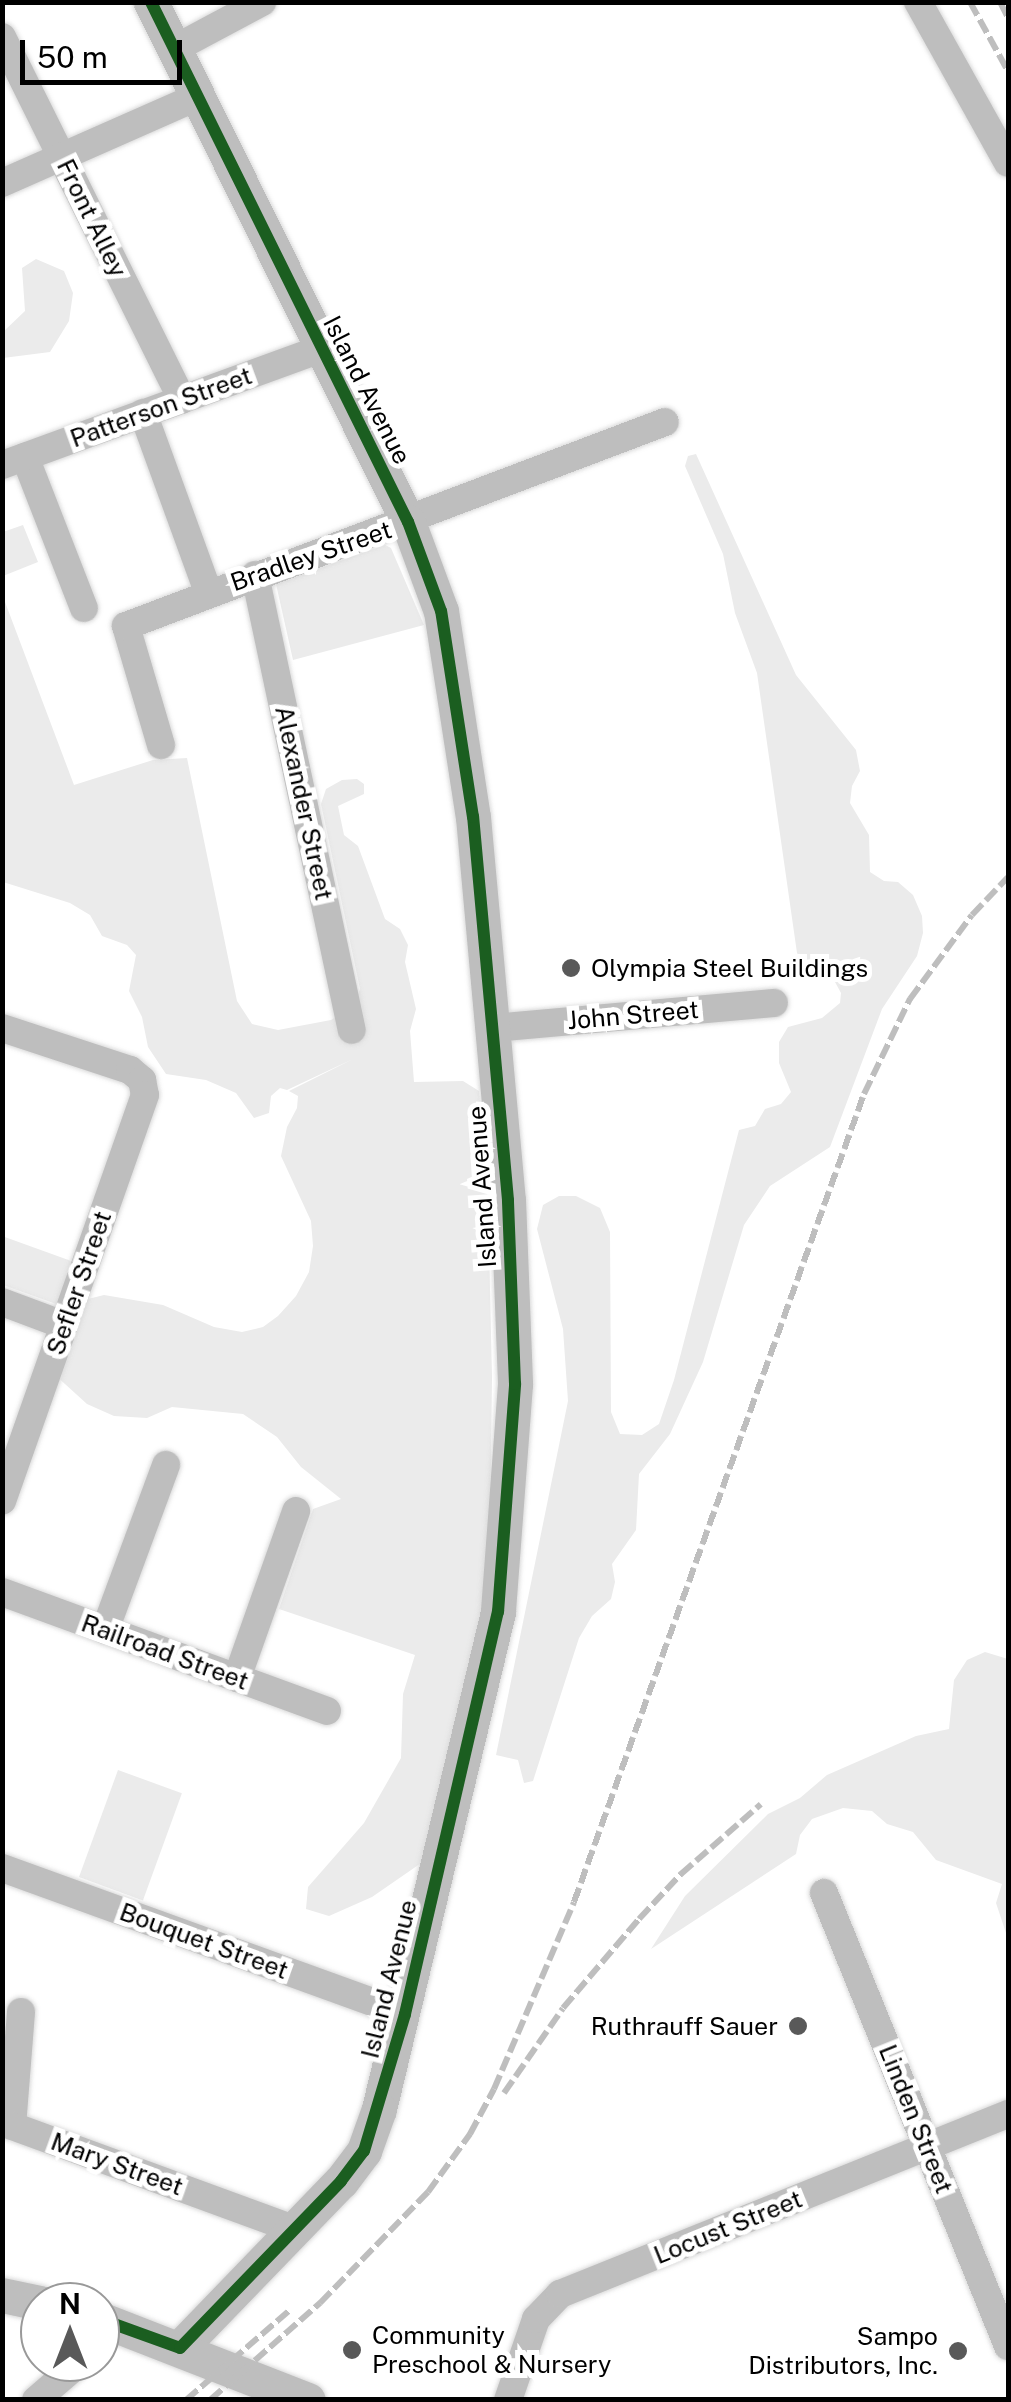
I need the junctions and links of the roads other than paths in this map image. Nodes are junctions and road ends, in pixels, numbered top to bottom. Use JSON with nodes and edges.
{"nodes":[{"id":1,"x":150,"y":2,"type":"edge"},
{"id":2,"x":262,"y":2,"type":"edge"},
{"id":3,"x":918,"y":2,"type":"edge"},
{"id":4,"x":2,"y":37,"type":"edge"},
{"id":5,"x":174,"y":49,"type":"junction"},
{"id":6,"x":197,"y":98,"type":"junction"},
{"id":7,"x":62,"y":158,"type":"junction"},
{"id":8,"x":1008,"y":162,"type":"edge"},
{"id":9,"x":2,"y":183,"type":"edge"},
{"id":10,"x":320,"y":348,"type":"junction"},
{"id":11,"x":182,"y":400,"type":"junction"},
{"id":12,"x":143,"y":413,"type":"junction"},
{"id":13,"x":664,"y":422,"type":"dead end"},
{"id":14,"x":14,"y":461,"type":"edge"},
{"id":15,"x":408,"y":522,"type":"junction"},
{"id":16,"x":255,"y":575,"type":"junction"},
{"id":17,"x":208,"y":592,"type":"junction"},
{"id":18,"x":84,"y":608,"type":"dead end"},
{"id":19,"x":161,"y":745,"type":"dead end"},
{"id":20,"x":774,"y":1003,"type":"dead end"},
{"id":21,"x":2,"y":1028,"type":"edge"},
{"id":22,"x":493,"y":1028,"type":"junction"},
{"id":23,"x":352,"y":1030,"type":"dead end"},
{"id":24,"x":2,"y":1302,"type":"edge"},
{"id":25,"x":64,"y":1325,"type":"junction"},
{"id":26,"x":166,"y":1465,"type":"dead end"},
{"id":27,"x":2,"y":1500,"type":"edge"},
{"id":28,"x":296,"y":1511,"type":"dead end"},
{"id":29,"x":2,"y":1592,"type":"edge"},
{"id":30,"x":105,"y":1630,"type":"junction"},
{"id":31,"x":236,"y":1678,"type":"junction"},
{"id":32,"x":327,"y":1711,"type":"dead end"},
{"id":33,"x":2,"y":1868,"type":"edge"},
{"id":34,"x":824,"y":1893,"type":"dead end"},
{"id":35,"x":21,"y":2012,"type":"dead end"},
{"id":36,"x":405,"y":2014,"type":"junction"},
{"id":37,"x":11,"y":2047,"type":"edge"},
{"id":38,"x":1008,"y":2114,"type":"edge"},
{"id":39,"x":928,"y":2147,"type":"junction"},
{"id":40,"x":294,"y":2229,"type":"junction"},
{"id":41,"x":120,"y":2333,"type":"edge"},
{"id":42,"x":1008,"y":2346,"type":"edge"},
{"id":43,"x":180,"y":2348,"type":"junction"},
{"id":44,"x":57,"y":2382,"type":"edge"},
{"id":45,"x":36,"y":2400,"type":"edge"},
{"id":46,"x":308,"y":2400,"type":"edge"},
{"id":47,"x":508,"y":2400,"type":"edge"}],
"edges":[{"from":1,"to":5,"type":"main road","name":"Island Avenue"},
{"from":2,"to":5,"type":"street"},
{"from":3,"to":8,"type":"street"},
{"from":4,"to":7,"type":"street","name":"Front Alley"},
{"from":5,"to":6,"type":"main road","name":"Island Avenue"},
{"from":6,"to":7,"type":"street"},
{"from":6,"to":10,"type":"main road","name":"Island Avenue"},
{"from":7,"to":9,"type":"street"},
{"from":7,"to":11,"type":"street","name":"Front Alley"},
{"from":10,"to":11,"type":"street","name":"Patterson Street"},
{"from":10,"to":15,"type":"main road","name":"Island Avenue"},
{"from":11,"to":12,"type":"street","name":"Patterson Street"},
{"from":12,"to":14,"type":"street","name":"Patterson Street"},
{"from":12,"to":17,"type":"street"},
{"from":13,"to":15,"type":"street","name":"Bradley Street"},
{"from":14,"to":18,"type":"street"},
{"from":15,"to":16,"type":"street","name":"Bradley Street"},
{"from":15,"to":22,"type":"main road","name":"Island Avenue"},
{"from":16,"to":17,"type":"street","name":"Bradley Street"},
{"from":16,"to":23,"type":"street","name":"Alexander Street"},
{"from":17,"to":19,"type":"street","name":"Bradley Street"},
{"from":20,"to":22,"type":"street","name":"John Street"},
{"from":21,"to":25,"type":"street","name":"Sefler Street"},
{"from":22,"to":36,"type":"main road","name":"Island Avenue"},
{"from":24,"to":25,"type":"street"},
{"from":25,"to":27,"type":"street","name":"Sefler Street"},
{"from":26,"to":30,"type":"street"},
{"from":28,"to":31,"type":"street"},
{"from":29,"to":30,"type":"street","name":"Railroad Street"},
{"from":30,"to":31,"type":"street","name":"Railroad Street"},
{"from":31,"to":32,"type":"street","name":"Railroad Street"},
{"from":33,"to":36,"type":"street","name":"Bouquet Street"},
{"from":34,"to":39,"type":"street","name":"Linden Street"},
{"from":35,"to":37,"type":"street","name":"Mary Street"},
{"from":36,"to":40,"type":"main road","name":"Island Avenue"},
{"from":37,"to":40,"type":"street","name":"Mary Street"},
{"from":38,"to":39,"type":"street","name":"Locust Street"},
{"from":39,"to":42,"type":"street","name":"Linden Street"},
{"from":39,"to":47,"type":"street","name":"Locust Street"},
{"from":40,"to":43,"type":"main road","name":"Island Avenue"},
{"from":41,"to":43,"type":"main road"},
{"from":43,"to":46,"type":"main road"},
{"from":44,"to":45,"type":"street"}]}
